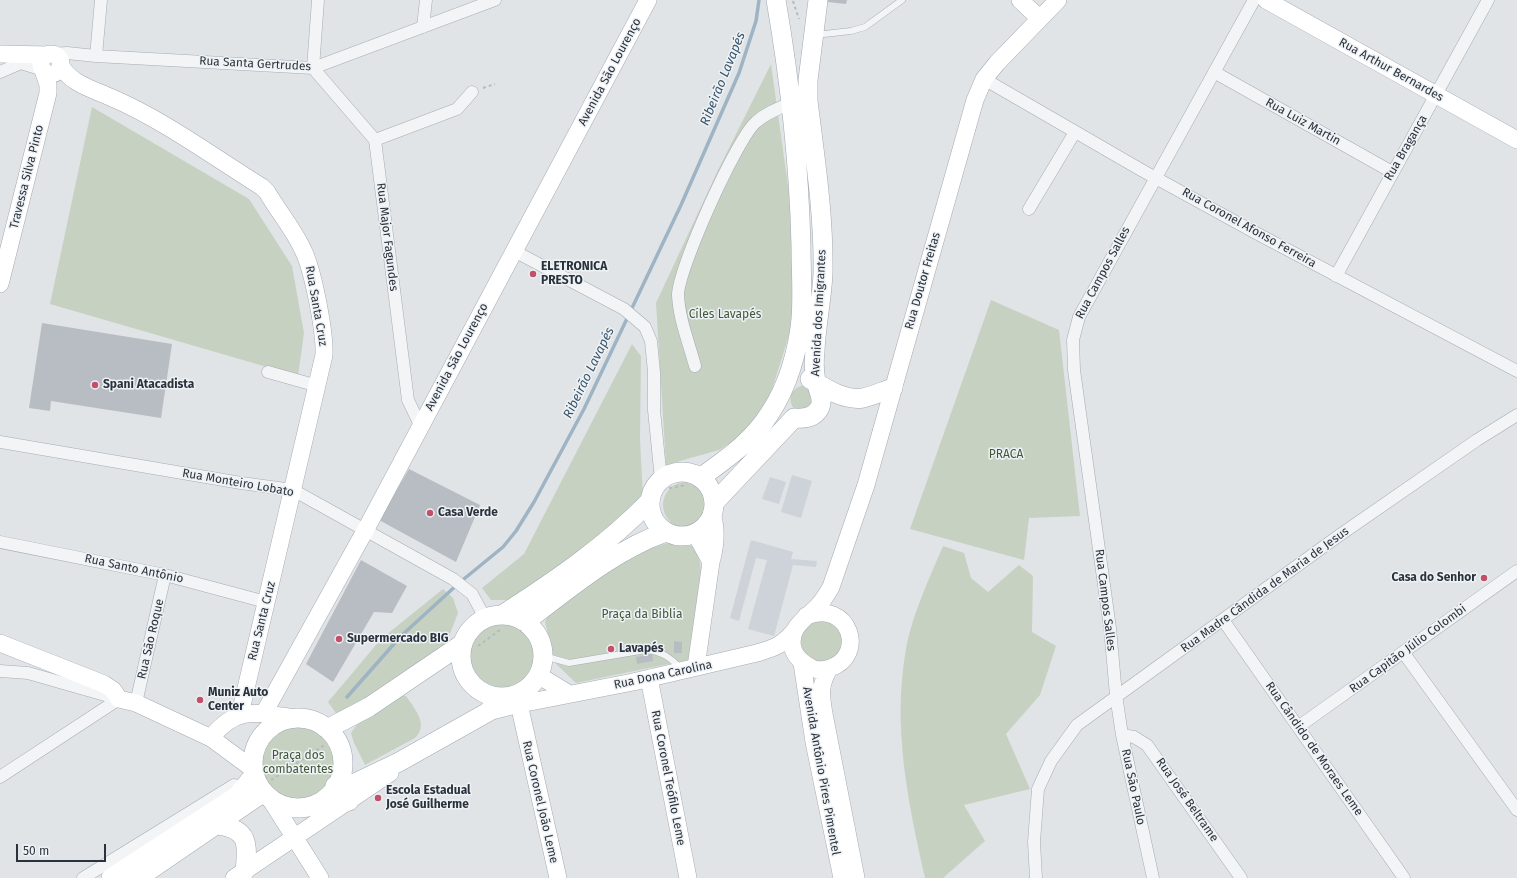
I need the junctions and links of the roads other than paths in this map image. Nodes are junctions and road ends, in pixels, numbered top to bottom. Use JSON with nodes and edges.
{"nodes":[{"id":1,"x":102,"y":0,"type":"edge"},
{"id":2,"x":318,"y":0,"type":"edge"},
{"id":3,"x":426,"y":0,"type":"edge"},
{"id":4,"x":495,"y":0,"type":"edge"},
{"id":5,"x":776,"y":0,"type":"edge"},
{"id":6,"x":818,"y":0,"type":"edge"},
{"id":7,"x":902,"y":0,"type":"edge"},
{"id":8,"x":1020,"y":0,"type":"edge"},
{"id":9,"x":1058,"y":0,"type":"edge"},
{"id":10,"x":1254,"y":0,"type":"edge"},
{"id":11,"x":1266,"y":0,"type":"edge"},
{"id":12,"x":1488,"y":0,"type":"edge"},
{"id":13,"x":644,"y":1,"type":"edge"},
{"id":14,"x":1039,"y":18,"type":"junction"},
{"id":15,"x":423,"y":27,"type":"junction"},
{"id":16,"x":807,"y":29,"type":"junction"},
{"id":17,"x":0,"y":54,"type":"edge"},
{"id":18,"x":96,"y":56,"type":"junction"},
{"id":19,"x":51,"y":61,"type":"junction"},
{"id":20,"x":313,"y":68,"type":"junction"},
{"id":21,"x":0,"y":72,"type":"edge"},
{"id":22,"x":1214,"y":72,"type":"junction"},
{"id":23,"x":984,"y":79,"type":"junction"},
{"id":24,"x":472,"y":92,"type":"dead end"},
{"id":25,"x":1436,"y":95,"type":"junction"},
{"id":26,"x":791,"y":103,"type":"junction"},
{"id":27,"x":1075,"y":132,"type":"junction"},
{"id":28,"x":375,"y":140,"type":"junction"},
{"id":29,"x":1517,"y":140,"type":"edge"},
{"id":30,"x":1392,"y":172,"type":"junction"},
{"id":31,"x":1155,"y":177,"type":"junction"},
{"id":32,"x":1029,"y":209,"type":"dead end"},
{"id":33,"x":514,"y":251,"type":"junction"},
{"id":34,"x":1336,"y":276,"type":"junction"},
{"id":35,"x":0,"y":284,"type":"edge"},
{"id":36,"x":696,"y":366,"type":"dead end"},
{"id":37,"x":1517,"y":371,"type":"edge"},
{"id":38,"x":268,"y":372,"type":"dead end"},
{"id":39,"x":816,"y":382,"type":"junction"},
{"id":40,"x":318,"y":386,"type":"junction"},
{"id":41,"x":893,"y":388,"type":"junction"},
{"id":42,"x":783,"y":389,"type":"junction"},
{"id":43,"x":1517,"y":415,"type":"edge"},
{"id":44,"x":794,"y":418,"type":"junction"},
{"id":45,"x":420,"y":425,"type":"junction"},
{"id":46,"x":0,"y":442,"type":"edge"},
{"id":47,"x":701,"y":479,"type":"junction"},
{"id":48,"x":663,"y":485,"type":"junction"},
{"id":49,"x":293,"y":490,"type":"junction"},
{"id":50,"x":650,"y":501,"type":"junction"},
{"id":51,"x":713,"y":508,"type":"junction"},
{"id":52,"x":366,"y":529,"type":"junction"},
{"id":53,"x":666,"y":532,"type":"junction"},
{"id":54,"x":694,"y":533,"type":"junction"},
{"id":55,"x":0,"y":542,"type":"edge"},
{"id":56,"x":711,"y":562,"type":"junction"},
{"id":57,"x":1517,"y":571,"type":"edge"},
{"id":58,"x":165,"y":575,"type":"junction"},
{"id":59,"x":831,"y":587,"type":"junction"},
{"id":60,"x":266,"y":602,"type":"junction"},
{"id":61,"x":806,"y":616,"type":"junction"},
{"id":62,"x":507,"y":618,"type":"junction"},
{"id":63,"x":840,"y":618,"type":"junction"},
{"id":64,"x":1223,"y":620,"type":"junction"},
{"id":65,"x":794,"y":631,"type":"junction"},
{"id":66,"x":0,"y":643,"type":"edge"},
{"id":67,"x":542,"y":649,"type":"junction"},
{"id":68,"x":461,"y":650,"type":"junction"},
{"id":69,"x":1403,"y":652,"type":"junction"},
{"id":70,"x":758,"y":653,"type":"junction"},
{"id":71,"x":799,"y":659,"type":"junction"},
{"id":72,"x":689,"y":669,"type":"junction"},
{"id":73,"x":829,"y":669,"type":"junction"},
{"id":74,"x":0,"y":671,"type":"edge"},
{"id":75,"x":649,"y":678,"type":"junction"},
{"id":76,"x":535,"y":679,"type":"junction"},
{"id":77,"x":569,"y":694,"type":"junction"},
{"id":78,"x":1116,"y":696,"type":"junction"},
{"id":79,"x":119,"y":699,"type":"junction"},
{"id":80,"x":509,"y":701,"type":"junction"},
{"id":81,"x":136,"y":704,"type":"junction"},
{"id":82,"x":264,"y":713,"type":"junction"},
{"id":83,"x":240,"y":714,"type":"junction"},
{"id":84,"x":295,"y":718,"type":"junction"},
{"id":85,"x":1298,"y":727,"type":"junction"},
{"id":86,"x":331,"y":733,"type":"junction"},
{"id":87,"x":1122,"y":735,"type":"junction"},
{"id":88,"x":211,"y":738,"type":"junction"},
{"id":89,"x":399,"y":762,"type":"junction"},
{"id":90,"x":0,"y":776,"type":"edge"},
{"id":91,"x":257,"y":785,"type":"junction"},
{"id":92,"x":335,"y":786,"type":"junction"},
{"id":93,"x":349,"y":801,"type":"junction"},
{"id":94,"x":309,"y":806,"type":"junction"},
{"id":95,"x":1517,"y":810,"type":"edge"},
{"id":96,"x":218,"y":826,"type":"junction"},
{"id":97,"x":294,"y":838,"type":"junction"},
{"id":98,"x":239,"y":874,"type":"edge"},
{"id":99,"x":83,"y":878,"type":"edge"},
{"id":100,"x":112,"y":878,"type":"edge"},
{"id":101,"x":138,"y":878,"type":"edge"},
{"id":102,"x":320,"y":878,"type":"edge"},
{"id":103,"x":558,"y":878,"type":"edge"},
{"id":104,"x":688,"y":878,"type":"edge"},
{"id":105,"x":842,"y":878,"type":"edge"},
{"id":106,"x":856,"y":878,"type":"edge"},
{"id":107,"x":1036,"y":878,"type":"edge"},
{"id":108,"x":1153,"y":878,"type":"edge"},
{"id":109,"x":1241,"y":878,"type":"edge"},
{"id":110,"x":1404,"y":878,"type":"edge"}],
"edges":[{"from":1,"to":18,"type":"street"},
{"from":2,"to":20,"type":"street"},
{"from":3,"to":15,"type":"street"},
{"from":4,"to":15,"type":"street","name":"Rua Santa Gertrudes"},
{"from":5,"to":26,"type":"main road","name":"Avenida dos Imigrantes"},
{"from":6,"to":16,"type":"main road","name":"Avenida dos Imigrantes"},
{"from":7,"to":16,"type":"lane"},
{"from":8,"to":14,"type":"street"},
{"from":9,"to":14,"type":"street","name":"Rua Doutor Freitas"},
{"from":10,"to":22,"type":"street","name":"Rua Campos Salles"},
{"from":11,"to":25,"type":"street","name":"Rua Arthur Bernardes"},
{"from":12,"to":25,"type":"street","name":"Rua Bragança"},
{"from":13,"to":33,"type":"street","name":"Avenida São Lourenço"},
{"from":14,"to":23,"type":"street","name":"Rua Doutor Freitas"},
{"from":15,"to":20,"type":"street","name":"Rua Santa Gertrudes"},
{"from":16,"to":39,"type":"main road","name":"Avenida dos Imigrantes"},
{"from":17,"to":19,"type":"street"},
{"from":18,"to":19,"type":"street","name":"Rua Santa Gertrudes"},
{"from":18,"to":20,"type":"street","name":"Rua Santa Gertrudes"},
{"from":19,"to":21,"type":"street"},
{"from":19,"to":35,"type":"street","name":"Travessa Silva Pinto"},
{"from":19,"to":40,"type":"street","name":"Rua Santa Cruz"},
{"from":20,"to":28,"type":"street"},
{"from":22,"to":30,"type":"street","name":"Rua Luiz Martin"},
{"from":22,"to":31,"type":"street","name":"Rua Campos Salles"},
{"from":23,"to":27,"type":"street","name":"Rua Coronel Afonso Ferreira"},
{"from":23,"to":41,"type":"street","name":"Rua Doutor Freitas"},
{"from":24,"to":28,"type":"street"},
{"from":25,"to":29,"type":"street","name":"Rua Arthur Bernardes"},
{"from":25,"to":30,"type":"street","name":"Rua Bragança"},
{"from":26,"to":36,"type":"street"},
{"from":26,"to":42,"type":"main road","name":"Avenida dos Imigrantes"},
{"from":27,"to":31,"type":"street","name":"Rua Coronel Afonso Ferreira"},
{"from":27,"to":32,"type":"street"},
{"from":28,"to":45,"type":"street","name":"Rua Major Fagundes"},
{"from":30,"to":34,"type":"street","name":"Rua Bragança"},
{"from":31,"to":34,"type":"street","name":"Rua Coronel Afonso Ferreira"},
{"from":31,"to":78,"type":"street","name":"Rua Campos Salles"},
{"from":33,"to":45,"type":"street","name":"Avenida São Lourenço"},
{"from":33,"to":48,"type":"street"},
{"from":34,"to":37,"type":"street","name":"Rua Coronel Afonso Ferreira"},
{"from":38,"to":40,"type":"street"},
{"from":39,"to":41,"type":"main road"},
{"from":39,"to":42,"type":"main road"},
{"from":39,"to":44,"type":"main road","name":"Avenida dos Imigrantes"},
{"from":40,"to":49,"type":"street","name":"Rua Santa Cruz"},
{"from":41,"to":59,"type":"street","name":"Rua Doutor Freitas"},
{"from":42,"to":44,"type":"main road"},
{"from":42,"to":47,"type":"main road","name":"Avenida dos Imigrantes"},
{"from":43,"to":64,"type":"street","name":"Rua Madre Cândida de Maria de Jesus"},
{"from":44,"to":51,"type":"main road"},
{"from":45,"to":52,"type":"street","name":"Avenida São Lourenço"},
{"from":46,"to":49,"type":"street","name":"Rua Monteiro Lobato"},
{"from":47,"to":48,"type":"main road"},
{"from":47,"to":51,"type":"main road"},
{"from":48,"to":50,"type":"main road"},
{"from":49,"to":52,"type":"street","name":"Rua Monteiro Lobato"},
{"from":49,"to":60,"type":"street","name":"Rua Santa Cruz"},
{"from":50,"to":53,"type":"main road"},
{"from":50,"to":62,"type":"main road"},
{"from":51,"to":54,"type":"main road"},
{"from":51,"to":56,"type":"street"},
{"from":52,"to":62,"type":"street","name":"Rua Monteiro Lobato"},
{"from":52,"to":82,"type":"street","name":"Avenida São Lourenço"},
{"from":53,"to":54,"type":"main road"},
{"from":53,"to":62,"type":"main road"},
{"from":54,"to":56,"type":"street"},
{"from":55,"to":58,"type":"street","name":"Rua Santo Antônio"},
{"from":56,"to":72,"type":"street"},
{"from":57,"to":69,"type":"street","name":"Rua Capitão Júlio Colombi"},
{"from":58,"to":60,"type":"street","name":"Rua Santo Antônio"},
{"from":58,"to":81,"type":"street","name":"Rua São Roque"},
{"from":59,"to":61,"type":"street","name":"Rua Doutor Freitas"},
{"from":59,"to":63,"type":"street","name":"Rua Doutor Freitas"},
{"from":60,"to":83,"type":"street","name":"Rua Santa Cruz"},
{"from":61,"to":63,"type":"street"},
{"from":61,"to":65,"type":"street"},
{"from":62,"to":67,"type":"main road"},
{"from":62,"to":68,"type":"main road"},
{"from":63,"to":73,"type":"street"},
{"from":64,"to":78,"type":"street","name":"Rua Madre Cândida de Maria de Jesus"},
{"from":64,"to":85,"type":"street","name":"Rua Cândido de Moraes Leme"},
{"from":65,"to":70,"type":"street","name":"Rua Dona Carolina"},
{"from":65,"to":71,"type":"street","name":"Avenida Antônio Pires Pimentel"},
{"from":66,"to":79,"type":"street"},
{"from":67,"to":72,"type":"lane"},
{"from":67,"to":76,"type":"main road"},
{"from":68,"to":80,"type":"main road"},
{"from":68,"to":86,"type":"main road"},
{"from":69,"to":85,"type":"street","name":"Rua Capitão Júlio Colombi"},
{"from":69,"to":95,"type":"street"},
{"from":70,"to":71,"type":"street","name":"Rua Dona Carolina"},
{"from":70,"to":72,"type":"street","name":"Rua Dona Carolina"},
{"from":71,"to":73,"type":"street","name":"Avenida Antônio Pires Pimentel"},
{"from":71,"to":105,"type":"street","name":"Avenida Antônio Pires Pimentel"},
{"from":72,"to":75,"type":"street","name":"Rua Dona Carolina"},
{"from":73,"to":106,"type":"street","name":"Avenida Antônio Pires Pimentel"},
{"from":74,"to":79,"type":"street"},
{"from":75,"to":77,"type":"street","name":"Rua Dona Carolina"},
{"from":75,"to":104,"type":"street","name":"Rua Coronel Teófilo Leme"},
{"from":76,"to":77,"type":"street"},
{"from":76,"to":80,"type":"main road"},
{"from":77,"to":80,"type":"street","name":"Rua Dona Carolina"},
{"from":78,"to":87,"type":"street","name":"Rua São Paulo"},
{"from":78,"to":107,"type":"street","name":"Rua Madre Cândida de Maria de Jesus"},
{"from":79,"to":81,"type":"street"},
{"from":79,"to":90,"type":"street"},
{"from":80,"to":89,"type":"main road"},
{"from":80,"to":103,"type":"street","name":"Rua Coronel João Leme"},
{"from":81,"to":88,"type":"street"},
{"from":82,"to":83,"type":"street"},
{"from":82,"to":84,"type":"street"},
{"from":83,"to":88,"type":"street"},
{"from":84,"to":86,"type":"main road"},
{"from":84,"to":91,"type":"main road"},
{"from":85,"to":110,"type":"street","name":"Rua Cândido de Moraes Leme"},
{"from":86,"to":92,"type":"main road"},
{"from":87,"to":108,"type":"street","name":"Rua São Paulo"},
{"from":87,"to":109,"type":"street","name":"Rua José Beltrame"},
{"from":88,"to":91,"type":"street"},
{"from":89,"to":92,"type":"main road"},
{"from":89,"to":93,"type":"street"},
{"from":91,"to":94,"type":"main road"},
{"from":91,"to":96,"type":"main road"},
{"from":91,"to":97,"type":"street"},
{"from":91,"to":99,"type":"street"},
{"from":91,"to":100,"type":"main road"},
{"from":92,"to":94,"type":"main road"},
{"from":93,"to":94,"type":"main road"},
{"from":93,"to":97,"type":"street"},
{"from":96,"to":98,"type":"main road"},
{"from":96,"to":101,"type":"main road"},
{"from":97,"to":98,"type":"street"},
{"from":97,"to":102,"type":"street"}]}
